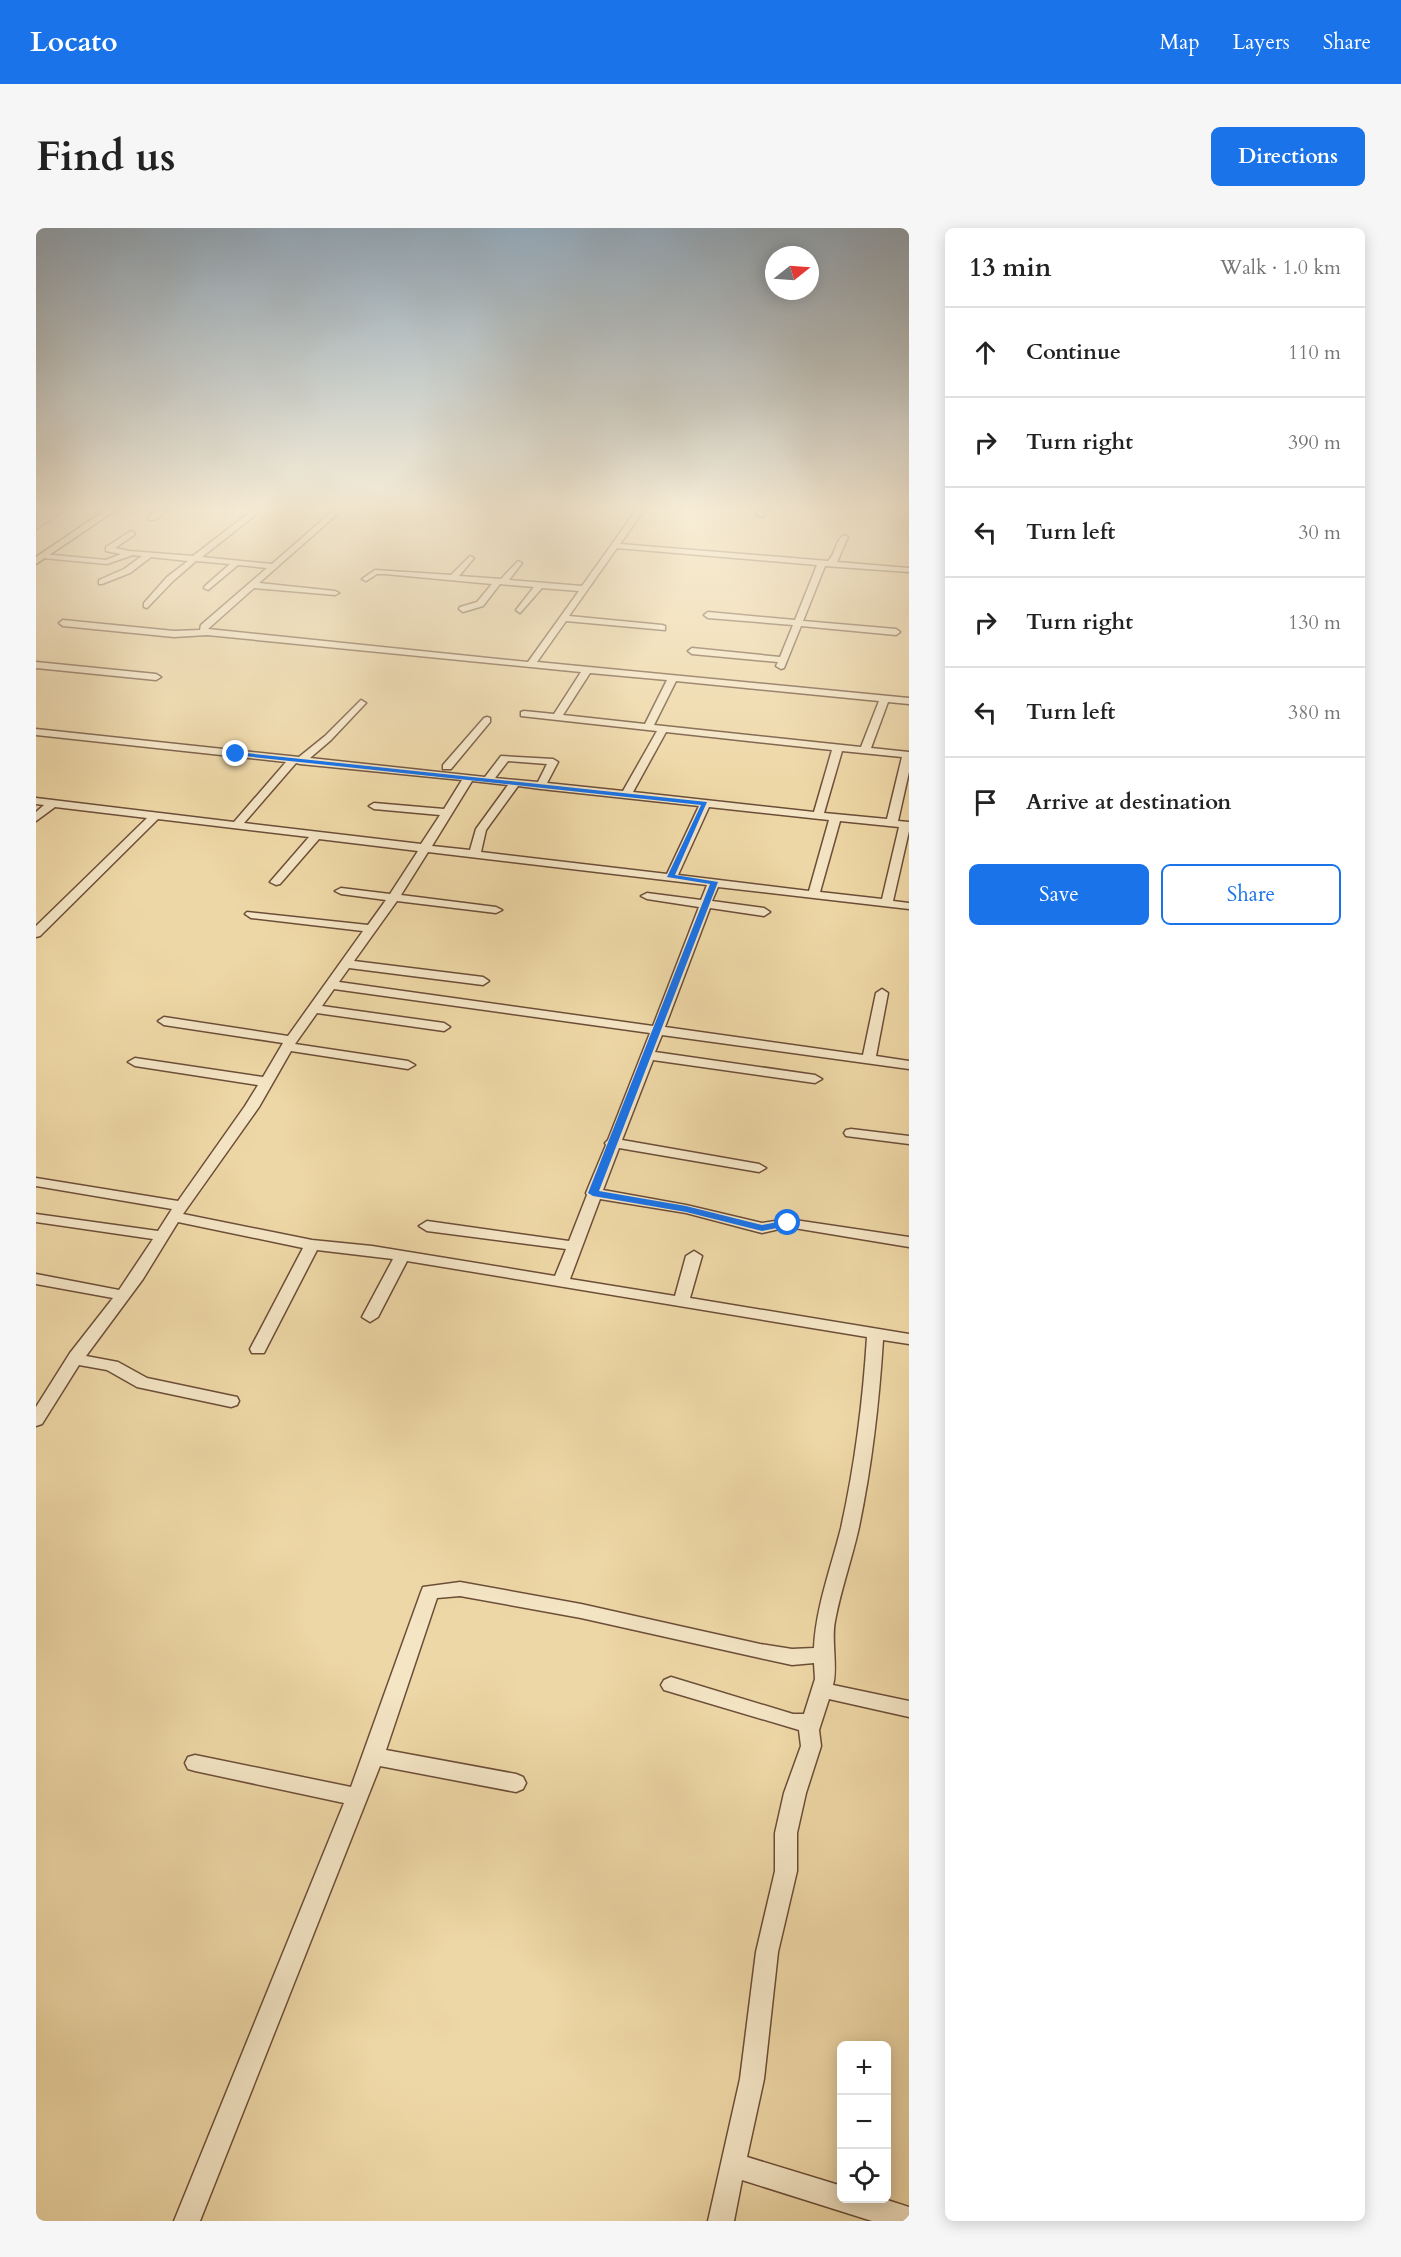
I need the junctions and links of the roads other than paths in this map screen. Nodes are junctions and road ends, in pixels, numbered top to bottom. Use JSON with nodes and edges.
{"nodes":[{"id":1,"x":150,"y":602,"type":"edge"},
{"id":2,"x":232,"y":602,"type":"edge"},
{"id":3,"x":482,"y":602,"type":"edge"},
{"id":4,"x":526,"y":602,"type":"edge"},
{"id":5,"x":576,"y":602,"type":"edge"},
{"id":6,"x":808,"y":602,"type":"edge"},
{"id":7,"x":147,"y":605,"type":"dead end"},
{"id":8,"x":463,"y":609,"type":"dead end"},
{"id":9,"x":520,"y":610,"type":"dead end"},
{"id":10,"x":708,"y":615,"type":"dead end"},
{"id":11,"x":565,"y":618,"type":"junction"},
{"id":12,"x":63,"y":623,"type":"dead end"},
{"id":13,"x":799,"y":623,"type":"junction"},
{"id":14,"x":662,"y":628,"type":"dead end"},
{"id":15,"x":207,"y":632,"type":"junction"},
{"id":16,"x":896,"y":632,"type":"dead end"},
{"id":17,"x":692,"y":651,"type":"dead end"},
{"id":18,"x":531,"y":664,"type":"junction"},
{"id":19,"x":36,"y":665,"type":"edge"},
{"id":20,"x":587,"y":670,"type":"junction"},
{"id":21,"x":156,"y":677,"type":"dead end"},
{"id":22,"x":673,"y":678,"type":"junction"},
{"id":23,"x":885,"y":698,"type":"junction"},
{"id":24,"x":909,"y":700,"type":"edge"},
{"id":25,"x":361,"y":703,"type":"dead end"},
{"id":26,"x":524,"y":714,"type":"dead end"},
{"id":27,"x":557,"y":717,"type":"junction"},
{"id":28,"x":487,"y":720,"type":"dead end"},
{"id":29,"x":648,"y":727,"type":"junction"},
{"id":30,"x":663,"y":729,"type":"junction"},
{"id":31,"x":36,"y":732,"type":"edge"},
{"id":32,"x":838,"y":748,"type":"junction"},
{"id":33,"x":865,"y":750,"type":"junction"},
{"id":34,"x":310,"y":755,"type":"junction"},
{"id":35,"x":908,"y":755,"type":"edge"},
{"id":36,"x":296,"y":761,"type":"junction"},
{"id":37,"x":447,"y":767,"type":"junction"},
{"id":38,"x":494,"y":771,"type":"junction"},
{"id":39,"x":547,"y":776,"type":"junction"},
{"id":40,"x":468,"y":779,"type":"junction"},
{"id":41,"x":487,"y":781,"type":"junction"},
{"id":42,"x":514,"y":784,"type":"junction"},
{"id":43,"x":541,"y":786,"type":"junction"},
{"id":44,"x":628,"y":790,"type":"junction"},
{"id":45,"x":36,"y":801,"type":"edge"},
{"id":46,"x":53,"y":803,"type":"junction"},
{"id":47,"x":705,"y":804,"type":"junction"},
{"id":48,"x":374,"y":806,"type":"dead end"},
{"id":49,"x":448,"y":813,"type":"junction"},
{"id":50,"x":155,"y":816,"type":"junction"},
{"id":51,"x":818,"y":816,"type":"junction"},
{"id":52,"x":36,"y":818,"type":"edge"},
{"id":53,"x":835,"y":818,"type":"junction"},
{"id":54,"x":892,"y":823,"type":"junction"},
{"id":55,"x":907,"y":825,"type":"edge"},
{"id":56,"x":236,"y":826,"type":"junction"},
{"id":57,"x":315,"y":837,"type":"junction"},
{"id":58,"x":427,"y":848,"type":"junction"},
{"id":59,"x":475,"y":854,"type":"junction"},
{"id":60,"x":671,"y":877,"type":"junction"},
{"id":61,"x":276,"y":882,"type":"dead end"},
{"id":62,"x":714,"y":882,"type":"junction"},
{"id":63,"x":341,"y":891,"type":"dead end"},
{"id":64,"x":814,"y":894,"type":"junction"},
{"id":65,"x":647,"y":896,"type":"dead end"},
{"id":66,"x":394,"y":897,"type":"junction"},
{"id":67,"x":887,"y":903,"type":"junction"},
{"id":68,"x":705,"y":904,"type":"junction"},
{"id":69,"x":909,"y":906,"type":"edge"},
{"id":70,"x":496,"y":910,"type":"dead end"},
{"id":71,"x":36,"y":912,"type":"edge"},
{"id":72,"x":764,"y":912,"type":"dead end"},
{"id":73,"x":251,"y":914,"type":"dead end"},
{"id":74,"x":52,"y":916,"type":"junction"},
{"id":75,"x":372,"y":929,"type":"junction"},
{"id":76,"x":36,"y":933,"type":"edge"},
{"id":77,"x":347,"y":964,"type":"junction"},
{"id":78,"x":483,"y":981,"type":"dead end"},
{"id":79,"x":333,"y":985,"type":"junction"},
{"id":80,"x":882,"y":993,"type":"dead end"},
{"id":81,"x":314,"y":1009,"type":"junction"},
{"id":82,"x":164,"y":1021,"type":"dead end"},
{"id":83,"x":444,"y":1027,"type":"dead end"},
{"id":84,"x":656,"y":1030,"type":"junction"},
{"id":85,"x":290,"y":1043,"type":"junction"},
{"id":86,"x":646,"y":1054,"type":"junction"},
{"id":87,"x":869,"y":1060,"type":"junction"},
{"id":88,"x":135,"y":1062,"type":"dead end"},
{"id":89,"x":408,"y":1065,"type":"dead end"},
{"id":90,"x":909,"y":1065,"type":"edge"},
{"id":91,"x":815,"y":1079,"type":"dead end"},
{"id":92,"x":268,"y":1082,"type":"junction"},
{"id":93,"x":851,"y":1132,"type":"dead end"},
{"id":94,"x":909,"y":1140,"type":"edge"},
{"id":95,"x":612,"y":1143,"type":"junction"},
{"id":96,"x":759,"y":1168,"type":"dead end"},
{"id":97,"x":36,"y":1182,"type":"edge"},
{"id":98,"x":593,"y":1193,"type":"junction"},
{"id":99,"x":177,"y":1212,"type":"junction"},
{"id":100,"x":36,"y":1218,"type":"edge"},
{"id":101,"x":427,"y":1226,"type":"dead end"},
{"id":102,"x":163,"y":1236,"type":"junction"},
{"id":103,"x":909,"y":1242,"type":"edge"},
{"id":104,"x":312,"y":1245,"type":"junction"},
{"id":105,"x":576,"y":1246,"type":"junction"},
{"id":106,"x":402,"y":1256,"type":"junction"},
{"id":107,"x":694,"y":1256,"type":"dead end"},
{"id":108,"x":36,"y":1279,"type":"edge"},
{"id":109,"x":561,"y":1282,"type":"junction"},
{"id":110,"x":123,"y":1295,"type":"junction"},
{"id":111,"x":681,"y":1301,"type":"junction"},
{"id":112,"x":370,"y":1317,"type":"dead end"},
{"id":113,"x":875,"y":1333,"type":"junction"},
{"id":114,"x":909,"y":1339,"type":"edge"},
{"id":115,"x":258,"y":1349,"type":"dead end"},
{"id":116,"x":75,"y":1359,"type":"junction"},
{"id":117,"x":231,"y":1401,"type":"dead end"},
{"id":118,"x":36,"y":1420,"type":"edge"},
{"id":119,"x":823,"y":1655,"type":"junction"},
{"id":120,"x":671,"y":1685,"type":"dead end"},
{"id":121,"x":821,"y":1690,"type":"junction"},
{"id":122,"x":909,"y":1709,"type":"edge"},
{"id":123,"x":812,"y":1722,"type":"junction"},
{"id":124,"x":372,"y":1760,"type":"junction"},
{"id":125,"x":195,"y":1763,"type":"dead end"},
{"id":126,"x":516,"y":1783,"type":"dead end"},
{"id":127,"x":356,"y":1797,"type":"junction"},
{"id":128,"x":733,"y":2165,"type":"junction"},
{"id":129,"x":909,"y":2220,"type":"edge"},
{"id":130,"x":187,"y":2221,"type":"edge"},
{"id":131,"x":721,"y":2221,"type":"edge"}],
"edges":[{"from":1,"to":7,"type":"street"},
{"from":2,"to":15,"type":"street"},
{"from":3,"to":8,"type":"street"},
{"from":4,"to":9,"type":"street"},
{"from":5,"to":11,"type":"street"},
{"from":6,"to":13,"type":"street"},
{"from":10,"to":13,"type":"street"},
{"from":11,"to":14,"type":"street"},
{"from":11,"to":18,"type":"street"},
{"from":12,"to":15,"type":"street"},
{"from":13,"to":16,"type":"street"},
{"from":13,"to":17,"type":"street"},
{"from":15,"to":18,"type":"street"},
{"from":18,"to":20,"type":"street"},
{"from":19,"to":21,"type":"street"},
{"from":20,"to":22,"type":"street"},
{"from":20,"to":27,"type":"street"},
{"from":22,"to":23,"type":"street"},
{"from":22,"to":29,"type":"street"},
{"from":23,"to":24,"type":"street"},
{"from":23,"to":33,"type":"street"},
{"from":25,"to":34,"type":"street"},
{"from":26,"to":27,"type":"street"},
{"from":27,"to":29,"type":"street"},
{"from":28,"to":37,"type":"street"},
{"from":29,"to":30,"type":"street"},
{"from":30,"to":32,"type":"street"},
{"from":30,"to":44,"type":"street"},
{"from":31,"to":36,"type":"street"},
{"from":32,"to":33,"type":"street"},
{"from":32,"to":51,"type":"street"},
{"from":33,"to":35,"type":"street"},
{"from":34,"to":36,"type":"street"},
{"from":34,"to":37,"type":"street"},
{"from":35,"to":54,"type":"street"},
{"from":36,"to":40,"type":"street"},
{"from":36,"to":56,"type":"street"},
{"from":37,"to":38,"type":"street"},
{"from":38,"to":39,"type":"street"},
{"from":38,"to":39,"type":"street"},
{"from":38,"to":41,"type":"street"},
{"from":39,"to":43,"type":"street"},
{"from":39,"to":44,"type":"street"},
{"from":40,"to":41,"type":"street"},
{"from":40,"to":49,"type":"street"},
{"from":41,"to":42,"type":"street"},
{"from":42,"to":43,"type":"street"},
{"from":42,"to":59,"type":"street"},
{"from":43,"to":44,"type":"street"},
{"from":44,"to":47,"type":"street"},
{"from":45,"to":46,"type":"street"},
{"from":46,"to":50,"type":"street"},
{"from":46,"to":52,"type":"street"},
{"from":47,"to":51,"type":"street"},
{"from":47,"to":60,"type":"street"},
{"from":48,"to":49,"type":"street"},
{"from":49,"to":58,"type":"street"},
{"from":50,"to":56,"type":"street"},
{"from":50,"to":74,"type":"street"},
{"from":51,"to":53,"type":"street"},
{"from":53,"to":54,"type":"street"},
{"from":53,"to":64,"type":"street"},
{"from":54,"to":55,"type":"street"},
{"from":55,"to":67,"type":"street"},
{"from":56,"to":57,"type":"street"},
{"from":57,"to":58,"type":"street"},
{"from":57,"to":61,"type":"street"},
{"from":58,"to":59,"type":"street"},
{"from":58,"to":66,"type":"street"},
{"from":59,"to":60,"type":"street"},
{"from":60,"to":62,"type":"street"},
{"from":62,"to":64,"type":"street"},
{"from":62,"to":68,"type":"street"},
{"from":63,"to":66,"type":"street"},
{"from":64,"to":67,"type":"street"},
{"from":65,"to":68,"type":"street"},
{"from":66,"to":70,"type":"street"},
{"from":66,"to":75,"type":"street"},
{"from":67,"to":69,"type":"street"},
{"from":68,"to":72,"type":"street"},
{"from":68,"to":84,"type":"street"},
{"from":71,"to":74,"type":"street"},
{"from":73,"to":75,"type":"street"},
{"from":74,"to":76,"type":"street"},
{"from":75,"to":77,"type":"street"},
{"from":77,"to":78,"type":"street"},
{"from":77,"to":79,"type":"street"},
{"from":79,"to":81,"type":"street"},
{"from":79,"to":84,"type":"street"},
{"from":80,"to":87,"type":"street"},
{"from":81,"to":83,"type":"street"},
{"from":81,"to":85,"type":"street"},
{"from":82,"to":85,"type":"street"},
{"from":84,"to":86,"type":"street"},
{"from":84,"to":87,"type":"street"},
{"from":85,"to":89,"type":"street"},
{"from":85,"to":92,"type":"street"},
{"from":86,"to":91,"type":"street"},
{"from":86,"to":95,"type":"street"},
{"from":87,"to":90,"type":"street"},
{"from":88,"to":92,"type":"street"},
{"from":92,"to":99,"type":"street"},
{"from":93,"to":94,"type":"street"},
{"from":95,"to":96,"type":"street"},
{"from":95,"to":98,"type":"street"},
{"from":97,"to":99,"type":"street"},
{"from":98,"to":103,"type":"street"},
{"from":98,"to":105,"type":"street"},
{"from":99,"to":102,"type":"street"},
{"from":99,"to":104,"type":"street"},
{"from":100,"to":102,"type":"street"},
{"from":101,"to":105,"type":"street"},
{"from":102,"to":110,"type":"street"},
{"from":104,"to":106,"type":"street"},
{"from":104,"to":115,"type":"street"},
{"from":105,"to":109,"type":"street"},
{"from":106,"to":109,"type":"street"},
{"from":106,"to":112,"type":"street"},
{"from":107,"to":111,"type":"street"},
{"from":108,"to":110,"type":"street"},
{"from":109,"to":111,"type":"street"},
{"from":110,"to":116,"type":"street"},
{"from":111,"to":113,"type":"street"},
{"from":113,"to":114,"type":"street"},
{"from":113,"to":119,"type":"street"},
{"from":116,"to":117,"type":"street"},
{"from":116,"to":118,"type":"street"},
{"from":119,"to":121,"type":"street"},
{"from":119,"to":124,"type":"street"},
{"from":120,"to":123,"type":"street"},
{"from":121,"to":122,"type":"street"},
{"from":121,"to":123,"type":"street"},
{"from":123,"to":128,"type":"street"},
{"from":124,"to":126,"type":"street"},
{"from":124,"to":127,"type":"street"},
{"from":125,"to":127,"type":"street"},
{"from":127,"to":130,"type":"street"},
{"from":128,"to":129,"type":"street"},
{"from":128,"to":131,"type":"street"}]}
